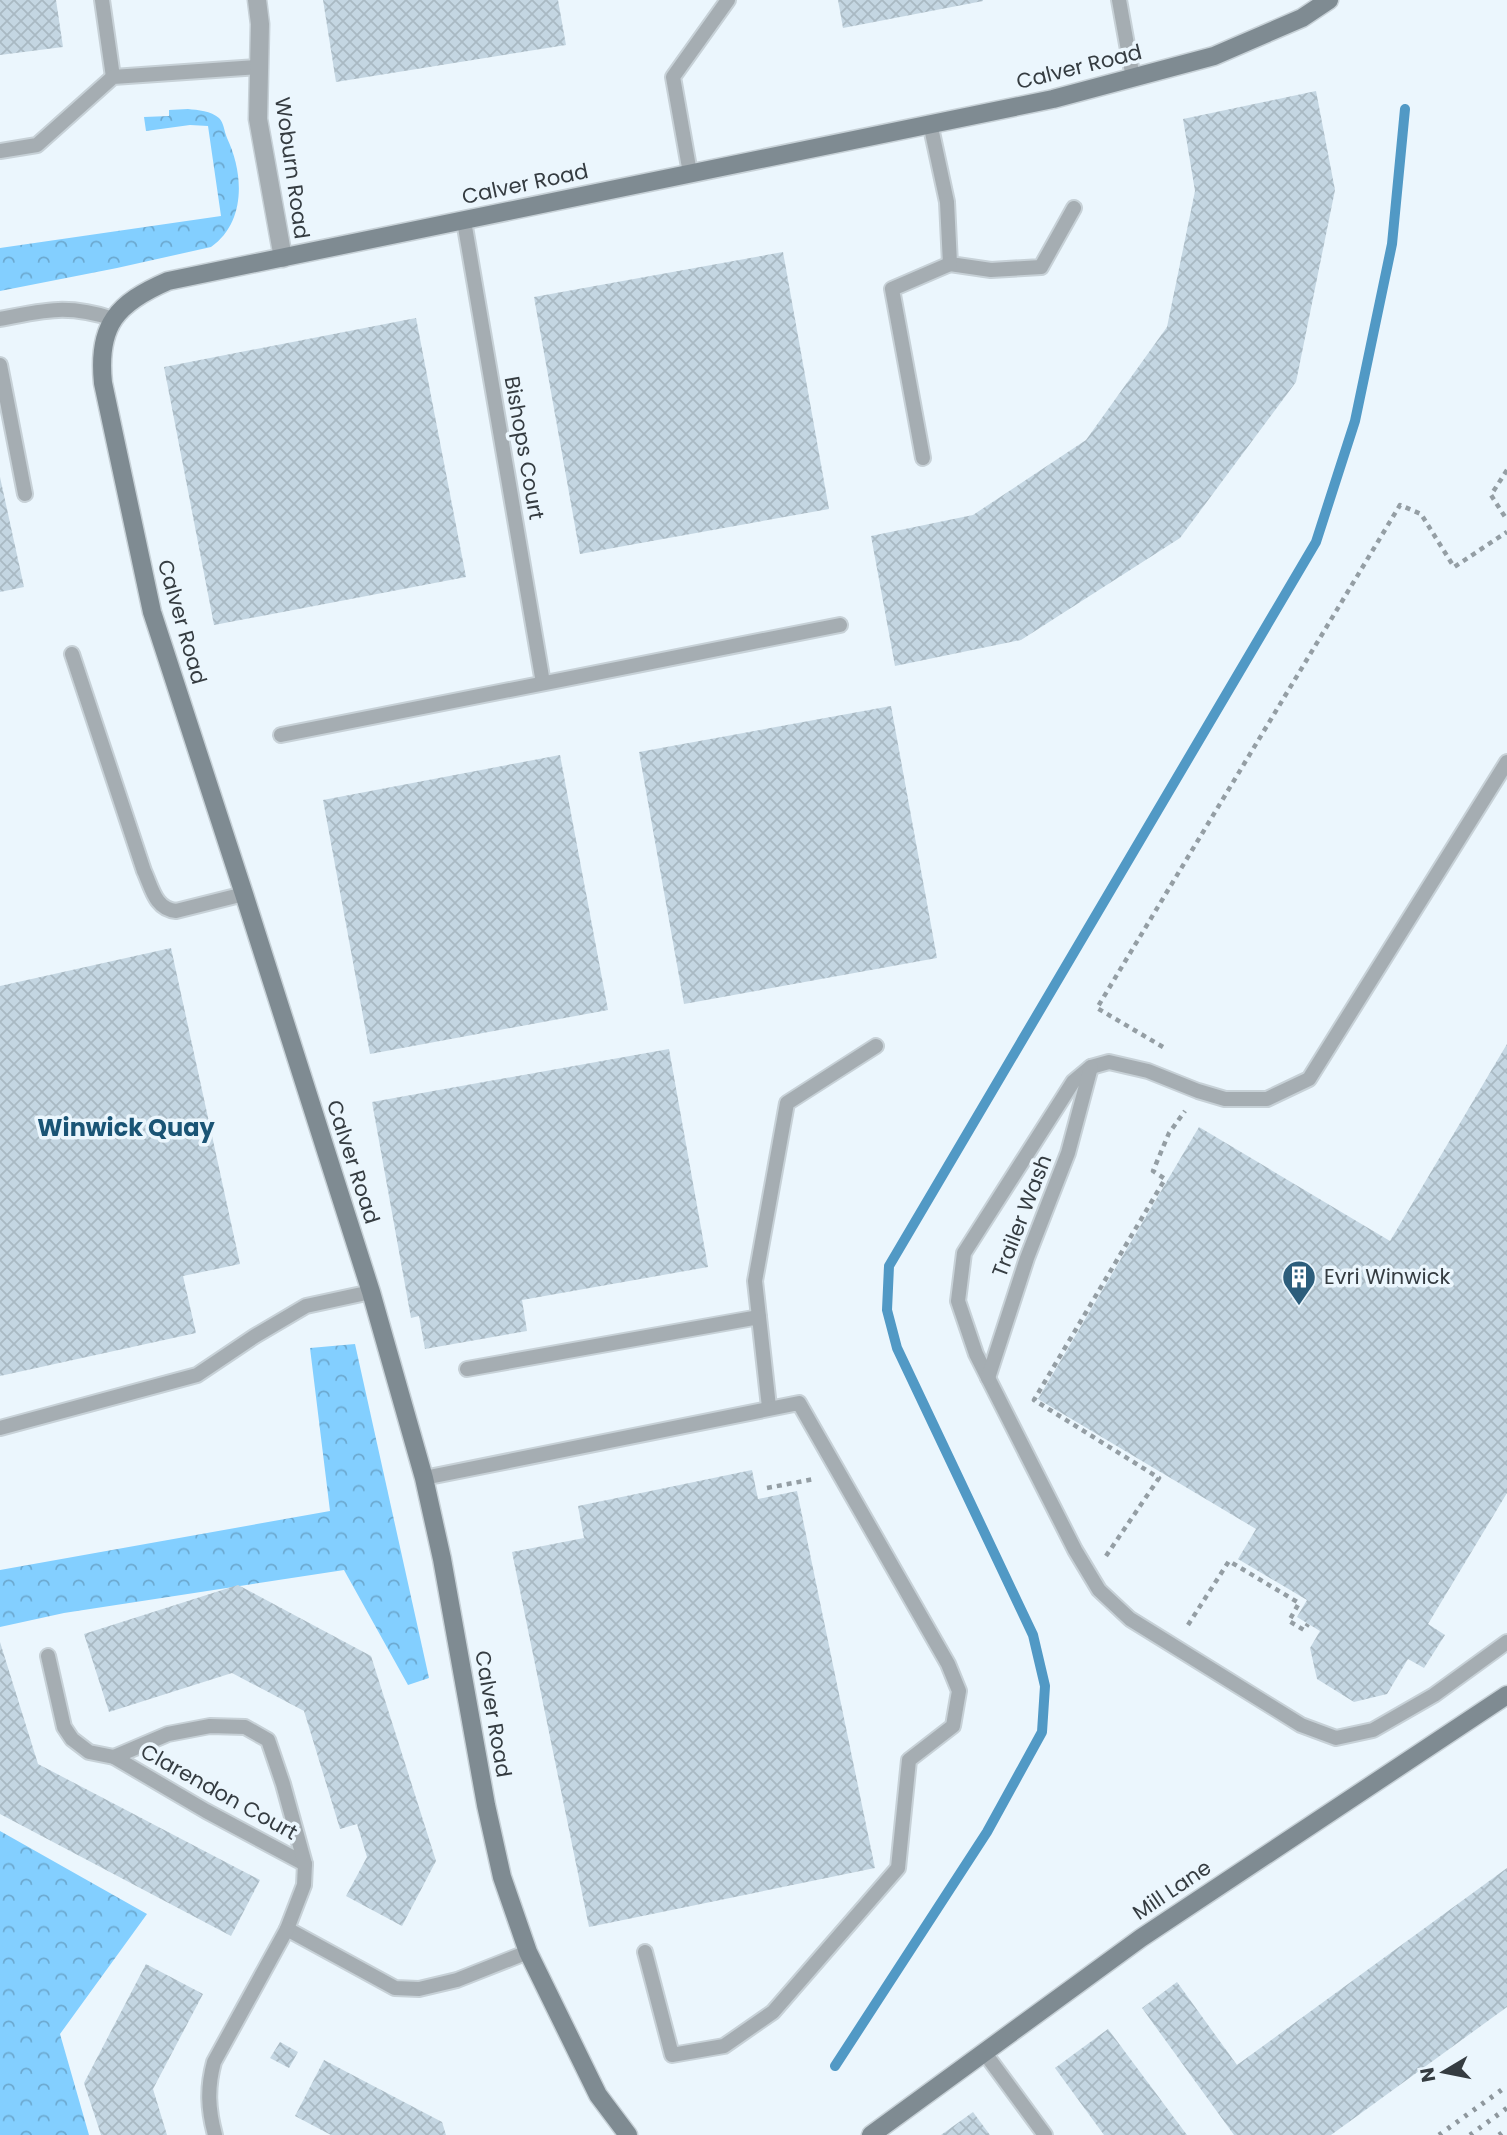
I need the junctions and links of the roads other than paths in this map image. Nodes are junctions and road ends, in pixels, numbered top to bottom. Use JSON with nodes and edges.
{"nodes":[{"id":1,"x":102,"y":0,"type":"edge"},
{"id":2,"x":257,"y":0,"type":"edge"},
{"id":3,"x":728,"y":0,"type":"edge"},
{"id":4,"x":1119,"y":0,"type":"edge"},
{"id":5,"x":1329,"y":0,"type":"edge"},
{"id":6,"x":258,"y":67,"type":"junction"},
{"id":7,"x":114,"y":77,"type":"junction"},
{"id":8,"x":1133,"y":78,"type":"junction"},
{"id":9,"x":930,"y":123,"type":"junction"},
{"id":10,"x":0,"y":150,"type":"edge"},
{"id":11,"x":690,"y":173,"type":"junction"},
{"id":12,"x":1074,"y":208,"type":"dead end"},
{"id":13,"x":464,"y":220,"type":"junction"},
{"id":14,"x":283,"y":258,"type":"junction"},
{"id":15,"x":950,"y":264,"type":"junction"},
{"id":16,"x":0,"y":319,"type":"edge"},
{"id":17,"x":113,"y":319,"type":"junction"},
{"id":18,"x":0,"y":365,"type":"edge"},
{"id":19,"x":923,"y":458,"type":"dead end"},
{"id":20,"x":25,"y":494,"type":"dead end"},
{"id":21,"x":840,"y":625,"type":"dead end"},
{"id":22,"x":72,"y":654,"type":"dead end"},
{"id":23,"x":543,"y":683,"type":"junction"},
{"id":24,"x":281,"y":735,"type":"dead end"},
{"id":25,"x":1507,"y":762,"type":"edge"},
{"id":26,"x":244,"y":894,"type":"junction"},
{"id":27,"x":876,"y":1046,"type":"dead end"},
{"id":28,"x":1091,"y":1067,"type":"junction"},
{"id":29,"x":371,"y":1293,"type":"junction"},
{"id":30,"x":759,"y":1317,"type":"junction"},
{"id":31,"x":467,"y":1370,"type":"dead end"},
{"id":32,"x":988,"y":1378,"type":"junction"},
{"id":33,"x":769,"y":1407,"type":"junction"},
{"id":34,"x":0,"y":1428,"type":"edge"},
{"id":35,"x":424,"y":1478,"type":"junction"},
{"id":36,"x":1507,"y":1642,"type":"edge"},
{"id":37,"x":48,"y":1656,"type":"dead end"},
{"id":38,"x":1507,"y":1695,"type":"edge"},
{"id":39,"x":114,"y":1757,"type":"junction"},
{"id":40,"x":305,"y":1864,"type":"junction"},
{"id":41,"x":287,"y":1929,"type":"junction"},
{"id":42,"x":528,"y":1952,"type":"junction"},
{"id":43,"x":645,"y":1952,"type":"dead end"},
{"id":44,"x":984,"y":2052,"type":"junction"},
{"id":45,"x":219,"y":2133,"type":"edge"},
{"id":46,"x":628,"y":2135,"type":"edge"},
{"id":47,"x":871,"y":2135,"type":"edge"},
{"id":48,"x":1045,"y":2135,"type":"edge"}],
"edges":[{"from":1,"to":7,"type":"lane"},
{"from":2,"to":6,"type":"street","name":"Woburn Road"},
{"from":3,"to":11,"type":"lane"},
{"from":4,"to":8,"type":"lane"},
{"from":5,"to":8,"type":"street","name":"Calver Road"},
{"from":6,"to":7,"type":"lane"},
{"from":6,"to":14,"type":"street","name":"Woburn Road"},
{"from":7,"to":10,"type":"lane"},
{"from":8,"to":9,"type":"street","name":"Calver Road"},
{"from":9,"to":11,"type":"street","name":"Calver Road"},
{"from":9,"to":15,"type":"lane"},
{"from":11,"to":13,"type":"street","name":"Calver Road"},
{"from":12,"to":15,"type":"lane"},
{"from":13,"to":14,"type":"street","name":"Calver Road"},
{"from":13,"to":23,"type":"lane","name":"Bishops Court"},
{"from":14,"to":17,"type":"street","name":"Calver Road"},
{"from":15,"to":19,"type":"lane"},
{"from":16,"to":17,"type":"lane"},
{"from":17,"to":26,"type":"street","name":"Calver Road"},
{"from":18,"to":20,"type":"lane"},
{"from":21,"to":23,"type":"lane"},
{"from":22,"to":26,"type":"lane"},
{"from":23,"to":24,"type":"lane"},
{"from":25,"to":28,"type":"lane"},
{"from":26,"to":29,"type":"street","name":"Calver Road"},
{"from":27,"to":30,"type":"lane"},
{"from":28,"to":32,"type":"lane","name":"Trailer Wash"},
{"from":28,"to":32,"type":"lane"},
{"from":29,"to":34,"type":"lane"},
{"from":29,"to":35,"type":"street","name":"Calver Road"},
{"from":30,"to":31,"type":"lane"},
{"from":30,"to":33,"type":"lane"},
{"from":32,"to":36,"type":"lane"},
{"from":33,"to":35,"type":"lane"},
{"from":33,"to":43,"type":"lane"},
{"from":35,"to":42,"type":"street","name":"Calver Road"},
{"from":37,"to":39,"type":"lane","name":"Clarendon Court"},
{"from":38,"to":44,"type":"street","name":"Mill Lane"},
{"from":39,"to":40,"type":"lane","name":"Clarendon Court"},
{"from":39,"to":40,"type":"lane","name":"Clarendon Court"},
{"from":40,"to":41,"type":"lane","name":"Clarendon Court"},
{"from":41,"to":42,"type":"lane"},
{"from":41,"to":45,"type":"lane","name":"Clarendon Court"},
{"from":42,"to":46,"type":"street","name":"Calver Road"},
{"from":44,"to":47,"type":"street","name":"Mill Lane"},
{"from":44,"to":48,"type":"lane"}]}
